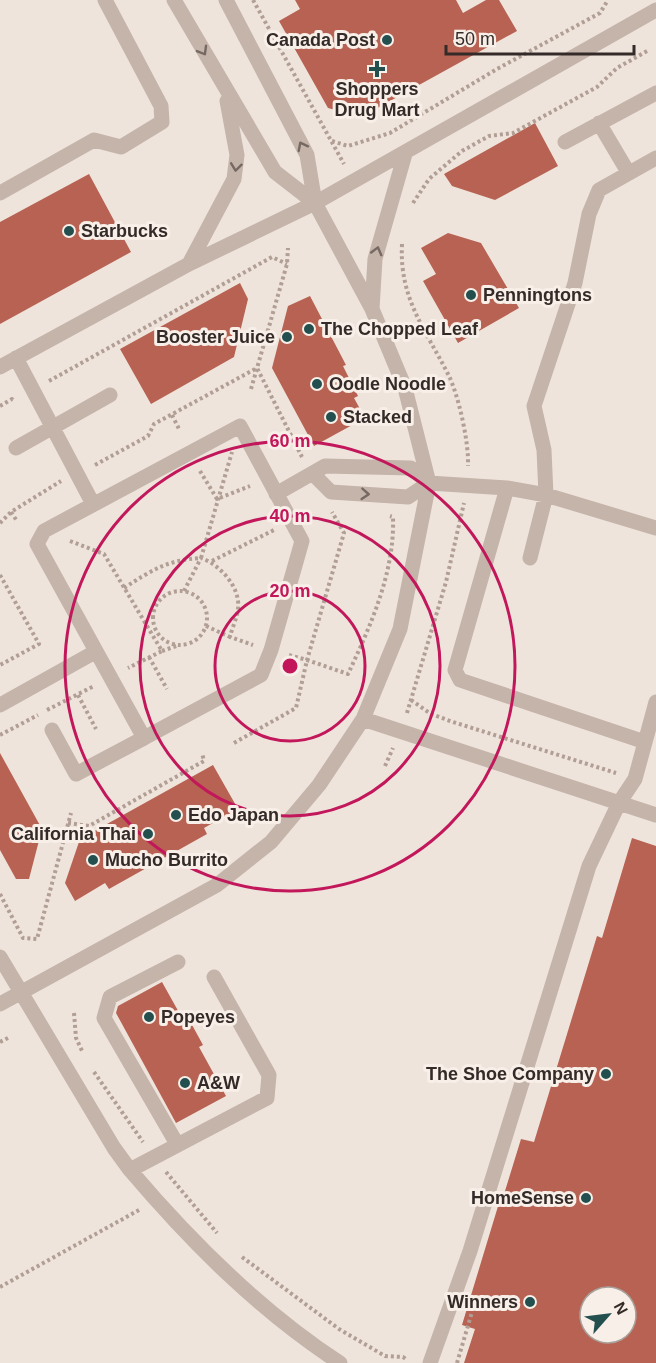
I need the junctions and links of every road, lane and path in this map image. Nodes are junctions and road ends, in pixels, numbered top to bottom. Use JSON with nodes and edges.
{"nodes":[{"id":1,"x":105,"y":0,"type":"edge"},
{"id":2,"x":174,"y":0,"type":"edge"},
{"id":3,"x":253,"y":0,"type":"edge"},
{"id":4,"x":608,"y":0,"type":"edge"},
{"id":5,"x":229,"y":1,"type":"edge"},
{"id":6,"x":656,"y":10,"type":"edge"},
{"id":7,"x":649,"y":51,"type":"dead end"},
{"id":8,"x":224,"y":89,"type":"junction"},
{"id":9,"x":656,"y":93,"type":"edge"},
{"id":10,"x":599,"y":123,"type":"junction"},
{"id":11,"x":565,"y":142,"type":"dead end"},
{"id":12,"x":405,"y":154,"type":"junction"},
{"id":13,"x":656,"y":158,"type":"edge"},
{"id":14,"x":628,"y":172,"type":"junction"},
{"id":15,"x":0,"y":193,"type":"edge"},
{"id":16,"x":315,"y":203,"type":"junction"},
{"id":17,"x":411,"y":205,"type":"dead end"},
{"id":18,"x":288,"y":248,"type":"dead end"},
{"id":19,"x":189,"y":264,"type":"junction"},
{"id":20,"x":287,"y":264,"type":"junction"},
{"id":21,"x":372,"y":309,"type":"junction"},
{"id":22,"x":16,"y":358,"type":"junction"},
{"id":23,"x":0,"y":367,"type":"edge"},
{"id":24,"x":257,"y":368,"type":"junction"},
{"id":25,"x":251,"y":389,"type":"dead end"},
{"id":26,"x":110,"y":395,"type":"dead end"},
{"id":27,"x":12,"y":399,"type":"dead end"},
{"id":28,"x":0,"y":406,"type":"edge"},
{"id":29,"x":172,"y":416,"type":"junction"},
{"id":30,"x":68,"y":418,"type":"junction"},
{"id":31,"x":53,"y":426,"type":"junction"},
{"id":32,"x":180,"y":431,"type":"dead end"},
{"id":33,"x":16,"y":448,"type":"dead end"},
{"id":34,"x":232,"y":451,"type":"dead end"},
{"id":35,"x":88,"y":456,"type":"dead end"},
{"id":36,"x":304,"y":456,"type":"dead end"},
{"id":37,"x":200,"y":471,"type":"dead end"},
{"id":38,"x":314,"y":475,"type":"junction"},
{"id":39,"x":61,"y":482,"type":"dead end"},
{"id":40,"x":429,"y":483,"type":"junction"},
{"id":41,"x":251,"y":485,"type":"dead end"},
{"id":42,"x":507,"y":488,"type":"junction"},
{"id":43,"x":276,"y":494,"type":"junction"},
{"id":44,"x":546,"y":495,"type":"junction"},
{"id":45,"x":217,"y":498,"type":"junction"},
{"id":46,"x":93,"y":504,"type":"junction"},
{"id":47,"x":341,"y":508,"type":"dead end"},
{"id":48,"x":10,"y":512,"type":"junction"},
{"id":49,"x":383,"y":513,"type":"dead end"},
{"id":50,"x":17,"y":521,"type":"dead end"},
{"id":51,"x":0,"y":523,"type":"edge"},
{"id":52,"x":656,"y":528,"type":"edge"},
{"id":53,"x":275,"y":530,"type":"dead end"},
{"id":54,"x":67,"y":540,"type":"dead end"},
{"id":55,"x":201,"y":558,"type":"junction"},
{"id":56,"x":530,"y":558,"type":"dead end"},
{"id":57,"x":212,"y":561,"type":"junction"},
{"id":58,"x":0,"y":575,"type":"edge"},
{"id":59,"x":124,"y":588,"type":"junction"},
{"id":60,"x":184,"y":591,"type":"junction"},
{"id":61,"x":206,"y":626,"type":"junction"},
{"id":62,"x":230,"y":637,"type":"junction"},
{"id":63,"x":180,"y":645,"type":"junction"},
{"id":64,"x":260,"y":647,"type":"dead end"},
{"id":65,"x":162,"y":651,"type":"junction"},
{"id":66,"x":95,"y":652,"type":"junction"},
{"id":67,"x":282,"y":653,"type":"dead end"},
{"id":68,"x":149,"y":657,"type":"junction"},
{"id":69,"x":307,"y":660,"type":"junction"},
{"id":70,"x":0,"y":665,"type":"edge"},
{"id":71,"x":125,"y":669,"type":"dead end"},
{"id":72,"x":167,"y":688,"type":"dead end"},
{"id":73,"x":78,"y":694,"type":"dead end"},
{"id":74,"x":411,"y":700,"type":"dead end"},
{"id":75,"x":656,"y":702,"type":"edge"},
{"id":76,"x":0,"y":705,"type":"edge"},
{"id":77,"x":363,"y":719,"type":"junction"},
{"id":78,"x":96,"y":729,"type":"dead end"},
{"id":79,"x":52,"y":730,"type":"dead end"},
{"id":80,"x":144,"y":738,"type":"junction"},
{"id":81,"x":645,"y":742,"type":"junction"},
{"id":82,"x":234,"y":743,"type":"dead end"},
{"id":83,"x":202,"y":753,"type":"dead end"},
{"id":84,"x":635,"y":779,"type":"junction"},
{"id":85,"x":619,"y":804,"type":"junction"},
{"id":86,"x":71,"y":813,"type":"dead end"},
{"id":87,"x":656,"y":815,"type":"edge"},
{"id":88,"x":68,"y":823,"type":"junction"},
{"id":89,"x":0,"y":894,"type":"edge"},
{"id":90,"x":0,"y":957,"type":"edge"},
{"id":91,"x":178,"y":962,"type":"dead end"},
{"id":92,"x":214,"y":977,"type":"dead end"},
{"id":93,"x":21,"y":992,"type":"junction"},
{"id":94,"x":0,"y":1004,"type":"edge"},
{"id":95,"x":74,"y":1013,"type":"dead end"},
{"id":96,"x":8,"y":1038,"type":"dead end"},
{"id":97,"x":0,"y":1042,"type":"edge"},
{"id":98,"x":86,"y":1059,"type":"dead end"},
{"id":99,"x":92,"y":1068,"type":"dead end"},
{"id":100,"x":177,"y":1144,"type":"junction"},
{"id":101,"x":154,"y":1157,"type":"junction"},
{"id":102,"x":130,"y":1170,"type":"junction"},
{"id":103,"x":145,"y":1207,"type":"dead end"},
{"id":104,"x":222,"y":1239,"type":"dead end"},
{"id":105,"x":239,"y":1255,"type":"dead end"},
{"id":106,"x":0,"y":1287,"type":"edge"},
{"id":107,"x":407,"y":1360,"type":"dead end"},
{"id":108,"x":340,"y":1363,"type":"edge"},
{"id":109,"x":430,"y":1363,"type":"edge"}],
"edges":[{"from":1,"to":15,"type":"lane"},
{"from":2,"to":8,"type":"lane","one_way":true},
{"from":3,"to":4,"type":"path"},
{"from":16,"to":5,"type":"lane","one_way":true},
{"from":6,"to":12,"type":"lane"},
{"from":7,"to":17,"type":"path"},
{"from":8,"to":16,"type":"lane"},
{"from":8,"to":19,"type":"lane","one_way":true},
{"from":9,"to":10,"type":"lane"},
{"from":10,"to":11,"type":"lane"},
{"from":10,"to":14,"type":"lane"},
{"from":12,"to":16,"type":"lane"},
{"from":21,"to":12,"type":"lane","one_way":true},
{"from":13,"to":14,"type":"lane"},
{"from":14,"to":44,"type":"lane"},
{"from":16,"to":19,"type":"lane"},
{"from":16,"to":21,"type":"lane"},
{"from":18,"to":20,"type":"path"},
{"from":19,"to":22,"type":"lane"},
{"from":20,"to":24,"type":"path"},
{"from":20,"to":30,"type":"path"},
{"from":21,"to":40,"type":"lane"},
{"from":22,"to":23,"type":"lane"},
{"from":22,"to":31,"type":"lane"},
{"from":24,"to":25,"type":"path"},
{"from":24,"to":29,"type":"path"},
{"from":24,"to":36,"type":"path"},
{"from":26,"to":30,"type":"lane"},
{"from":27,"to":28,"type":"path"},
{"from":29,"to":32,"type":"path"},
{"from":29,"to":35,"type":"path"},
{"from":30,"to":31,"type":"lane"},
{"from":31,"to":33,"type":"lane"},
{"from":31,"to":46,"type":"lane"},
{"from":34,"to":45,"type":"path"},
{"from":37,"to":45,"type":"path"},
{"from":38,"to":40,"type":"lane"},
{"from":38,"to":40,"type":"lane","one_way":true},
{"from":38,"to":43,"type":"lane"},
{"from":39,"to":48,"type":"path"},
{"from":40,"to":42,"type":"lane"},
{"from":40,"to":77,"type":"lane"},
{"from":41,"to":45,"type":"path"},
{"from":42,"to":44,"type":"lane"},
{"from":42,"to":81,"type":"lane"},
{"from":43,"to":46,"type":"lane"},
{"from":43,"to":80,"type":"lane"},
{"from":44,"to":52,"type":"lane"},
{"from":44,"to":56,"type":"lane"},
{"from":45,"to":55,"type":"path"},
{"from":46,"to":66,"type":"lane"},
{"from":47,"to":69,"type":"path"},
{"from":48,"to":50,"type":"path"},
{"from":48,"to":51,"type":"path"},
{"from":49,"to":69,"type":"path"},
{"from":53,"to":57,"type":"path"},
{"from":54,"to":59,"type":"path"},
{"from":55,"to":57,"type":"path"},
{"from":55,"to":59,"type":"path"},
{"from":55,"to":60,"type":"path"},
{"from":57,"to":62,"type":"path"},
{"from":58,"to":70,"type":"path"},
{"from":59,"to":65,"type":"path"},
{"from":60,"to":61,"type":"path"},
{"from":60,"to":63,"type":"path"},
{"from":61,"to":62,"type":"path"},
{"from":61,"to":63,"type":"path"},
{"from":62,"to":64,"type":"path"},
{"from":63,"to":65,"type":"path"},
{"from":65,"to":68,"type":"path"},
{"from":66,"to":76,"type":"lane"},
{"from":66,"to":80,"type":"lane"},
{"from":67,"to":69,"type":"path"},
{"from":68,"to":71,"type":"path"},
{"from":68,"to":72,"type":"path"},
{"from":69,"to":82,"type":"path"},
{"from":73,"to":78,"type":"path"},
{"from":74,"to":84,"type":"path"},
{"from":75,"to":81,"type":"lane"},
{"from":77,"to":85,"type":"lane"},
{"from":77,"to":93,"type":"lane"},
{"from":79,"to":80,"type":"lane"},
{"from":81,"to":84,"type":"lane"},
{"from":83,"to":88,"type":"path"},
{"from":84,"to":85,"type":"lane"},
{"from":85,"to":87,"type":"lane"},
{"from":85,"to":109,"type":"lane"},
{"from":86,"to":88,"type":"path"},
{"from":88,"to":89,"type":"path"},
{"from":90,"to":93,"type":"lane"},
{"from":91,"to":100,"type":"lane"},
{"from":92,"to":100,"type":"lane"},
{"from":93,"to":94,"type":"lane"},
{"from":93,"to":102,"type":"lane"},
{"from":95,"to":98,"type":"path"},
{"from":96,"to":97,"type":"path"},
{"from":99,"to":101,"type":"path"},
{"from":100,"to":101,"type":"lane"},
{"from":101,"to":102,"type":"lane"},
{"from":101,"to":104,"type":"path"},
{"from":102,"to":108,"type":"lane"},
{"from":103,"to":106,"type":"path"},
{"from":105,"to":107,"type":"path"}]}
